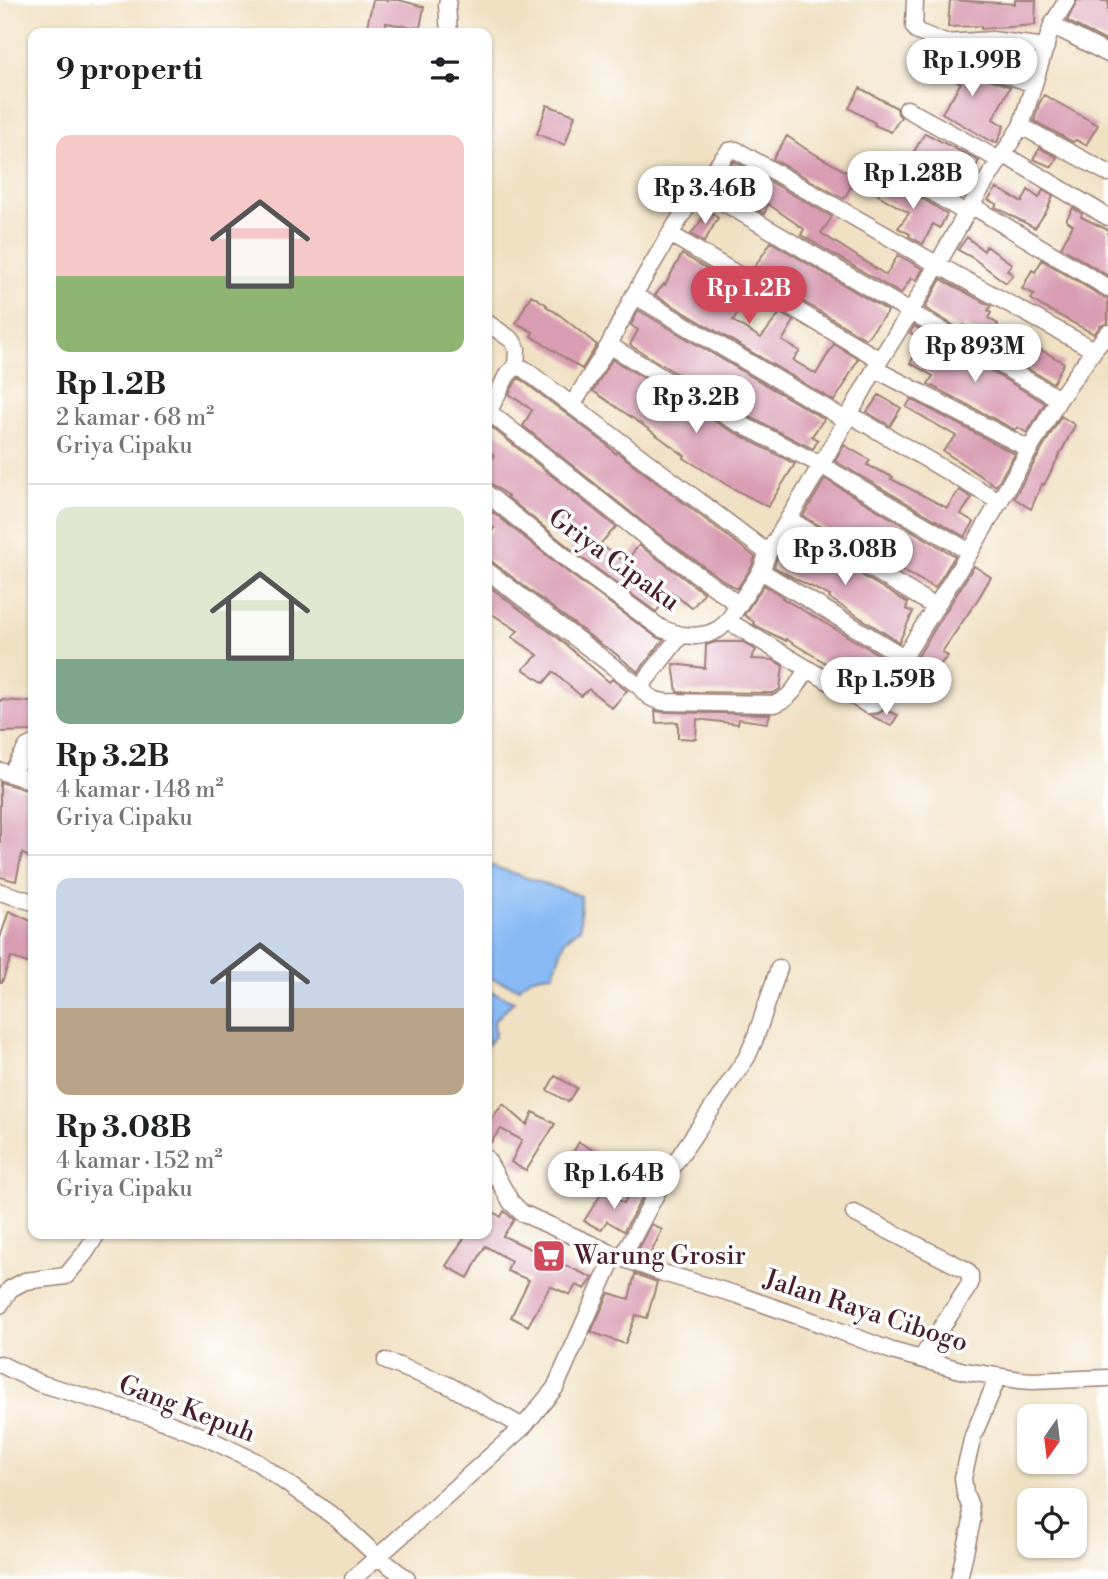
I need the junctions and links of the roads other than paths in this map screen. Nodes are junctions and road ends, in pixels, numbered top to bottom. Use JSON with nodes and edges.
{"nodes":[{"id":1,"x":448,"y":0,"type":"edge"},
{"id":2,"x":915,"y":0,"type":"edge"},
{"id":3,"x":1067,"y":0,"type":"edge"},
{"id":4,"x":1052,"y":25,"type":"junction"},
{"id":5,"x":449,"y":28,"type":"edge"},
{"id":6,"x":945,"y":43,"type":"junction"},
{"id":7,"x":1046,"y":47,"type":"junction"},
{"id":8,"x":1108,"y":54,"type":"edge"},
{"id":9,"x":1033,"y":84,"type":"junction"},
{"id":10,"x":907,"y":109,"type":"dead end"},
{"id":11,"x":1021,"y":126,"type":"junction"},
{"id":12,"x":1001,"y":157,"type":"junction"},
{"id":13,"x":887,"y":165,"type":"dead end"},
{"id":14,"x":1108,"y":173,"type":"edge"},
{"id":15,"x":699,"y":188,"type":"junction"},
{"id":16,"x":969,"y":209,"type":"junction"},
{"id":17,"x":1108,"y":217,"type":"edge"},
{"id":18,"x":670,"y":234,"type":"junction"},
{"id":19,"x":938,"y":265,"type":"junction"},
{"id":20,"x":1108,"y":288,"type":"edge"},
{"id":21,"x":634,"y":295,"type":"junction"},
{"id":22,"x":911,"y":311,"type":"junction"},
{"id":23,"x":492,"y":326,"type":"edge"},
{"id":24,"x":1108,"y":332,"type":"edge"},
{"id":25,"x":609,"y":345,"type":"junction"},
{"id":26,"x":1094,"y":350,"type":"junction"},
{"id":27,"x":877,"y":364,"type":"junction"},
{"id":28,"x":516,"y":366,"type":"junction"},
{"id":29,"x":1059,"y":399,"type":"junction"},
{"id":30,"x":573,"y":404,"type":"junction"},
{"id":31,"x":492,"y":407,"type":"edge"},
{"id":32,"x":848,"y":417,"type":"junction"},
{"id":33,"x":492,"y":418,"type":"edge"},
{"id":34,"x":1029,"y":449,"type":"junction"},
{"id":35,"x":821,"y":465,"type":"junction"},
{"id":36,"x":492,"y":498,"type":"edge"},
{"id":37,"x":1000,"y":502,"type":"junction"},
{"id":38,"x":788,"y":519,"type":"junction"},
{"id":39,"x":970,"y":552,"type":"junction"},
{"id":40,"x":768,"y":553,"type":"junction"},
{"id":41,"x":761,"y":571,"type":"junction"},
{"id":42,"x":492,"y":575,"type":"edge"},
{"id":43,"x":739,"y":605,"type":"junction"},
{"id":44,"x":936,"y":607,"type":"junction"},
{"id":45,"x":727,"y":621,"type":"junction"},
{"id":46,"x":681,"y":635,"type":"junction"},
{"id":47,"x":904,"y":657,"type":"junction"},
{"id":48,"x":807,"y":669,"type":"junction"},
{"id":49,"x":640,"y":687,"type":"junction"},
{"id":50,"x":28,"y":746,"type":"edge"},
{"id":51,"x":6,"y":773,"type":"edge"},
{"id":52,"x":28,"y":780,"type":"edge"},
{"id":53,"x":0,"y":892,"type":"edge"},
{"id":54,"x":28,"y":900,"type":"edge"},
{"id":55,"x":779,"y":968,"type":"dead end"},
{"id":56,"x":492,"y":1169,"type":"edge"},
{"id":57,"x":854,"y":1213,"type":"dead end"},
{"id":58,"x":94,"y":1239,"type":"edge"},
{"id":59,"x":618,"y":1257,"type":"junction"},
{"id":60,"x":0,"y":1305,"type":"edge"},
{"id":61,"x":921,"y":1359,"type":"junction"},
{"id":62,"x":386,"y":1361,"type":"dead end"},
{"id":63,"x":0,"y":1364,"type":"edge"},
{"id":64,"x":998,"y":1377,"type":"junction"},
{"id":65,"x":1108,"y":1378,"type":"edge"},
{"id":66,"x":523,"y":1427,"type":"junction"},
{"id":67,"x":377,"y":1556,"type":"junction"},
{"id":68,"x":353,"y":1579,"type":"edge"},
{"id":69,"x":407,"y":1579,"type":"edge"},
{"id":70,"x":959,"y":1579,"type":"edge"}],
"edges":[{"from":1,"to":5,"type":"street"},
{"from":2,"to":6,"type":"street"},
{"from":3,"to":4,"type":"street","name":"Griya Cipaku"},
{"from":4,"to":7,"type":"street","name":"Griya Cipaku"},
{"from":4,"to":8,"type":"street"},
{"from":6,"to":7,"type":"street"},
{"from":6,"to":9,"type":"street"},
{"from":7,"to":9,"type":"street","name":"Griya Cipaku"},
{"from":9,"to":11,"type":"street","name":"Griya Cipaku"},
{"from":10,"to":12,"type":"street"},
{"from":11,"to":12,"type":"street","name":"Griya Cipaku"},
{"from":11,"to":14,"type":"street"},
{"from":12,"to":16,"type":"street","name":"Griya Cipaku"},
{"from":12,"to":17,"type":"street"},
{"from":13,"to":16,"type":"street"},
{"from":15,"to":18,"type":"street"},
{"from":15,"to":19,"type":"street"},
{"from":15,"to":22,"type":"street"},
{"from":16,"to":19,"type":"street","name":"Griya Cipaku"},
{"from":16,"to":20,"type":"street"},
{"from":18,"to":21,"type":"street"},
{"from":18,"to":27,"type":"street"},
{"from":19,"to":22,"type":"street","name":"Griya Cipaku"},
{"from":19,"to":26,"type":"street"},
{"from":21,"to":25,"type":"street"},
{"from":21,"to":32,"type":"street"},
{"from":22,"to":27,"type":"street","name":"Griya Cipaku"},
{"from":22,"to":29,"type":"street"},
{"from":23,"to":28,"type":"street"},
{"from":24,"to":26,"type":"street"},
{"from":25,"to":30,"type":"street"},
{"from":25,"to":35,"type":"street"},
{"from":26,"to":29,"type":"street"},
{"from":27,"to":32,"type":"street","name":"Griya Cipaku"},
{"from":27,"to":34,"type":"street"},
{"from":28,"to":30,"type":"street"},
{"from":28,"to":31,"type":"street"},
{"from":29,"to":34,"type":"street"},
{"from":30,"to":40,"type":"street"},
{"from":32,"to":35,"type":"street","name":"Griya Cipaku"},
{"from":32,"to":37,"type":"street"},
{"from":33,"to":43,"type":"street"},
{"from":34,"to":37,"type":"street"},
{"from":35,"to":38,"type":"street","name":"Griya Cipaku"},
{"from":35,"to":39,"type":"street"},
{"from":36,"to":46,"type":"street","name":"Griya Cipaku"},
{"from":37,"to":39,"type":"street"},
{"from":38,"to":40,"type":"street","name":"Griya Cipaku"},
{"from":38,"to":44,"type":"street"},
{"from":39,"to":44,"type":"street"},
{"from":40,"to":41,"type":"street","name":"Griya Cipaku"},
{"from":41,"to":43,"type":"street","name":"Griya Cipaku"},
{"from":41,"to":47,"type":"street"},
{"from":42,"to":49,"type":"street"},
{"from":43,"to":45,"type":"street","name":"Griya Cipaku"},
{"from":44,"to":47,"type":"street"},
{"from":45,"to":46,"type":"street","name":"Griya Cipaku"},
{"from":45,"to":48,"type":"street"},
{"from":46,"to":49,"type":"street"},
{"from":47,"to":48,"type":"street"},
{"from":48,"to":49,"type":"street"},
{"from":50,"to":51,"type":"street"},
{"from":51,"to":52,"type":"street"},
{"from":53,"to":54,"type":"street"},
{"from":55,"to":59,"type":"street"},
{"from":56,"to":59,"type":"street","name":"Jalan Raya Cibogo"},
{"from":57,"to":61,"type":"street"},
{"from":58,"to":60,"type":"street"},
{"from":59,"to":61,"type":"street","name":"Jalan Raya Cibogo"},
{"from":59,"to":66,"type":"street"},
{"from":61,"to":64,"type":"street","name":"Jalan Raya Cibogo"},
{"from":62,"to":66,"type":"street"},
{"from":63,"to":67,"type":"street","name":"Gang Kepuh"},
{"from":64,"to":65,"type":"street","name":"Jalan Raya Cibogo"},
{"from":64,"to":70,"type":"street"},
{"from":66,"to":67,"type":"street"},
{"from":67,"to":68,"type":"street"},
{"from":67,"to":69,"type":"street","name":"Gang Kepuh"}]}
